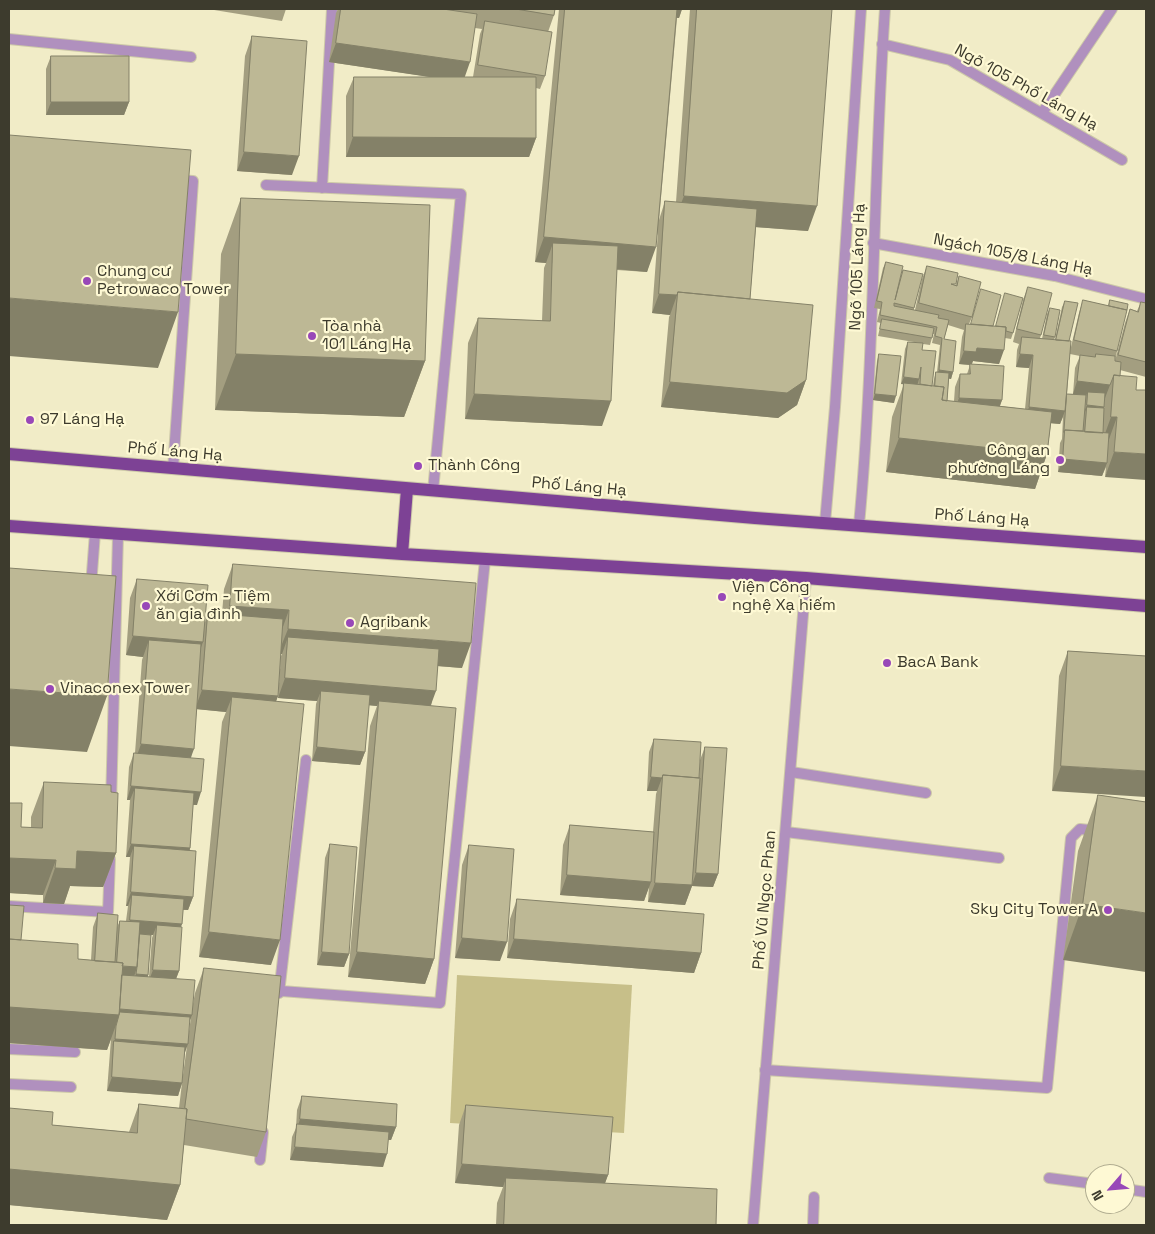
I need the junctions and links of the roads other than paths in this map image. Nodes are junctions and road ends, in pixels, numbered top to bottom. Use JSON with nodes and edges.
{"nodes":[{"id":1,"x":332,"y":9,"type":"edge"},
{"id":2,"x":861,"y":9,"type":"edge"},
{"id":3,"x":884,"y":9,"type":"edge"},
{"id":4,"x":1112,"y":9,"type":"edge"},
{"id":5,"x":9,"y":39,"type":"edge"},
{"id":6,"x":882,"y":44,"type":"junction"},
{"id":7,"x":191,"y":57,"type":"dead end"},
{"id":8,"x":1042,"y":113,"type":"junction"},
{"id":9,"x":1122,"y":160,"type":"dead end"},
{"id":10,"x":164,"y":179,"type":"edge"},
{"id":11,"x":266,"y":185,"type":"dead end"},
{"id":12,"x":322,"y":188,"type":"junction"},
{"id":13,"x":873,"y":243,"type":"junction"},
{"id":14,"x":1146,"y":298,"type":"edge"},
{"id":15,"x":9,"y":454,"type":"edge"},
{"id":16,"x":173,"y":469,"type":"junction"},
{"id":17,"x":408,"y":489,"type":"junction"},
{"id":18,"x":433,"y":491,"type":"junction"},
{"id":19,"x":825,"y":523,"type":"junction"},
{"id":20,"x":9,"y":526,"type":"edge"},
{"id":21,"x":859,"y":526,"type":"junction"},
{"id":22,"x":95,"y":533,"type":"junction"},
{"id":23,"x":118,"y":535,"type":"junction"},
{"id":24,"x":1146,"y":547,"type":"edge"},
{"id":25,"x":402,"y":554,"type":"junction"},
{"id":26,"x":486,"y":560,"type":"junction"},
{"id":27,"x":806,"y":578,"type":"junction"},
{"id":28,"x":91,"y":600,"type":"edge"},
{"id":29,"x":1146,"y":606,"type":"edge"},
{"id":30,"x":306,"y":760,"type":"dead end"},
{"id":31,"x":791,"y":772,"type":"junction"},
{"id":32,"x":926,"y":793,"type":"dead end"},
{"id":33,"x":111,"y":812,"type":"edge"},
{"id":34,"x":786,"y":832,"type":"junction"},
{"id":35,"x":1104,"y":832,"type":"edge"},
{"id":36,"x":110,"y":852,"type":"edge"},
{"id":37,"x":999,"y":858,"type":"dead end"},
{"id":38,"x":9,"y":906,"type":"edge"},
{"id":39,"x":261,"y":989,"type":"edge"},
{"id":40,"x":279,"y":997,"type":"junction"},
{"id":41,"x":9,"y":1049,"type":"edge"},
{"id":42,"x":75,"y":1052,"type":"dead end"},
{"id":43,"x":766,"y":1070,"type":"junction"},
{"id":44,"x":9,"y":1084,"type":"edge"},
{"id":45,"x":71,"y":1087,"type":"dead end"},
{"id":46,"x":265,"y":1120,"type":"edge"},
{"id":47,"x":260,"y":1160,"type":"dead end"},
{"id":48,"x":1049,"y":1178,"type":"dead end"},
{"id":49,"x":1085,"y":1183,"type":"edge"},
{"id":50,"x":814,"y":1197,"type":"dead end"},
{"id":51,"x":753,"y":1225,"type":"edge"},
{"id":52,"x":813,"y":1225,"type":"edge"}],
"edges":[{"from":1,"to":12,"type":"street"},
{"from":2,"to":19,"type":"street"},
{"from":3,"to":6,"type":"street","name":"Ngõ 105 Láng Hạ"},
{"from":4,"to":8,"type":"street"},
{"from":5,"to":7,"type":"street"},
{"from":6,"to":8,"type":"street","name":"Ngõ 105 Phố Láng Hạ"},
{"from":6,"to":13,"type":"street","name":"Ngõ 105 Láng Hạ"},
{"from":8,"to":9,"type":"street","name":"Ngõ 105 Phố Láng Hạ"},
{"from":10,"to":16,"type":"street"},
{"from":11,"to":12,"type":"street"},
{"from":12,"to":18,"type":"street"},
{"from":13,"to":14,"type":"street","name":"Ngách 105/8 Láng Hạ"},
{"from":13,"to":21,"type":"street","name":"Ngõ 105 Láng Hạ"},
{"from":15,"to":16,"type":"main road","name":"Phố Láng Hạ"},
{"from":16,"to":17,"type":"main road","name":"Phố Láng Hạ"},
{"from":17,"to":18,"type":"main road","name":"Phố Láng Hạ"},
{"from":17,"to":25,"type":"main road"},
{"from":18,"to":19,"type":"main road","name":"Phố Láng Hạ"},
{"from":19,"to":21,"type":"main road","name":"Phố Láng Hạ"},
{"from":20,"to":22,"type":"main road"},
{"from":21,"to":24,"type":"main road","name":"Phố Láng Hạ"},
{"from":22,"to":23,"type":"main road"},
{"from":22,"to":28,"type":"street"},
{"from":23,"to":25,"type":"main road"},
{"from":23,"to":33,"type":"street"},
{"from":25,"to":26,"type":"main road"},
{"from":26,"to":27,"type":"main road"},
{"from":26,"to":40,"type":"street"},
{"from":27,"to":29,"type":"main road"},
{"from":27,"to":31,"type":"street","name":"Phố Vũ Ngọc Phan"},
{"from":30,"to":40,"type":"street"},
{"from":31,"to":32,"type":"street"},
{"from":31,"to":34,"type":"street","name":"Phố Vũ Ngọc Phan"},
{"from":34,"to":37,"type":"street"},
{"from":34,"to":43,"type":"street","name":"Phố Vũ Ngọc Phan"},
{"from":35,"to":43,"type":"street"},
{"from":36,"to":38,"type":"street"},
{"from":39,"to":40,"type":"street"},
{"from":41,"to":42,"type":"street"},
{"from":43,"to":51,"type":"street","name":"Phố Vũ Ngọc Phan"},
{"from":44,"to":45,"type":"street"},
{"from":46,"to":47,"type":"street"},
{"from":48,"to":49,"type":"street"},
{"from":50,"to":52,"type":"street"}]}
